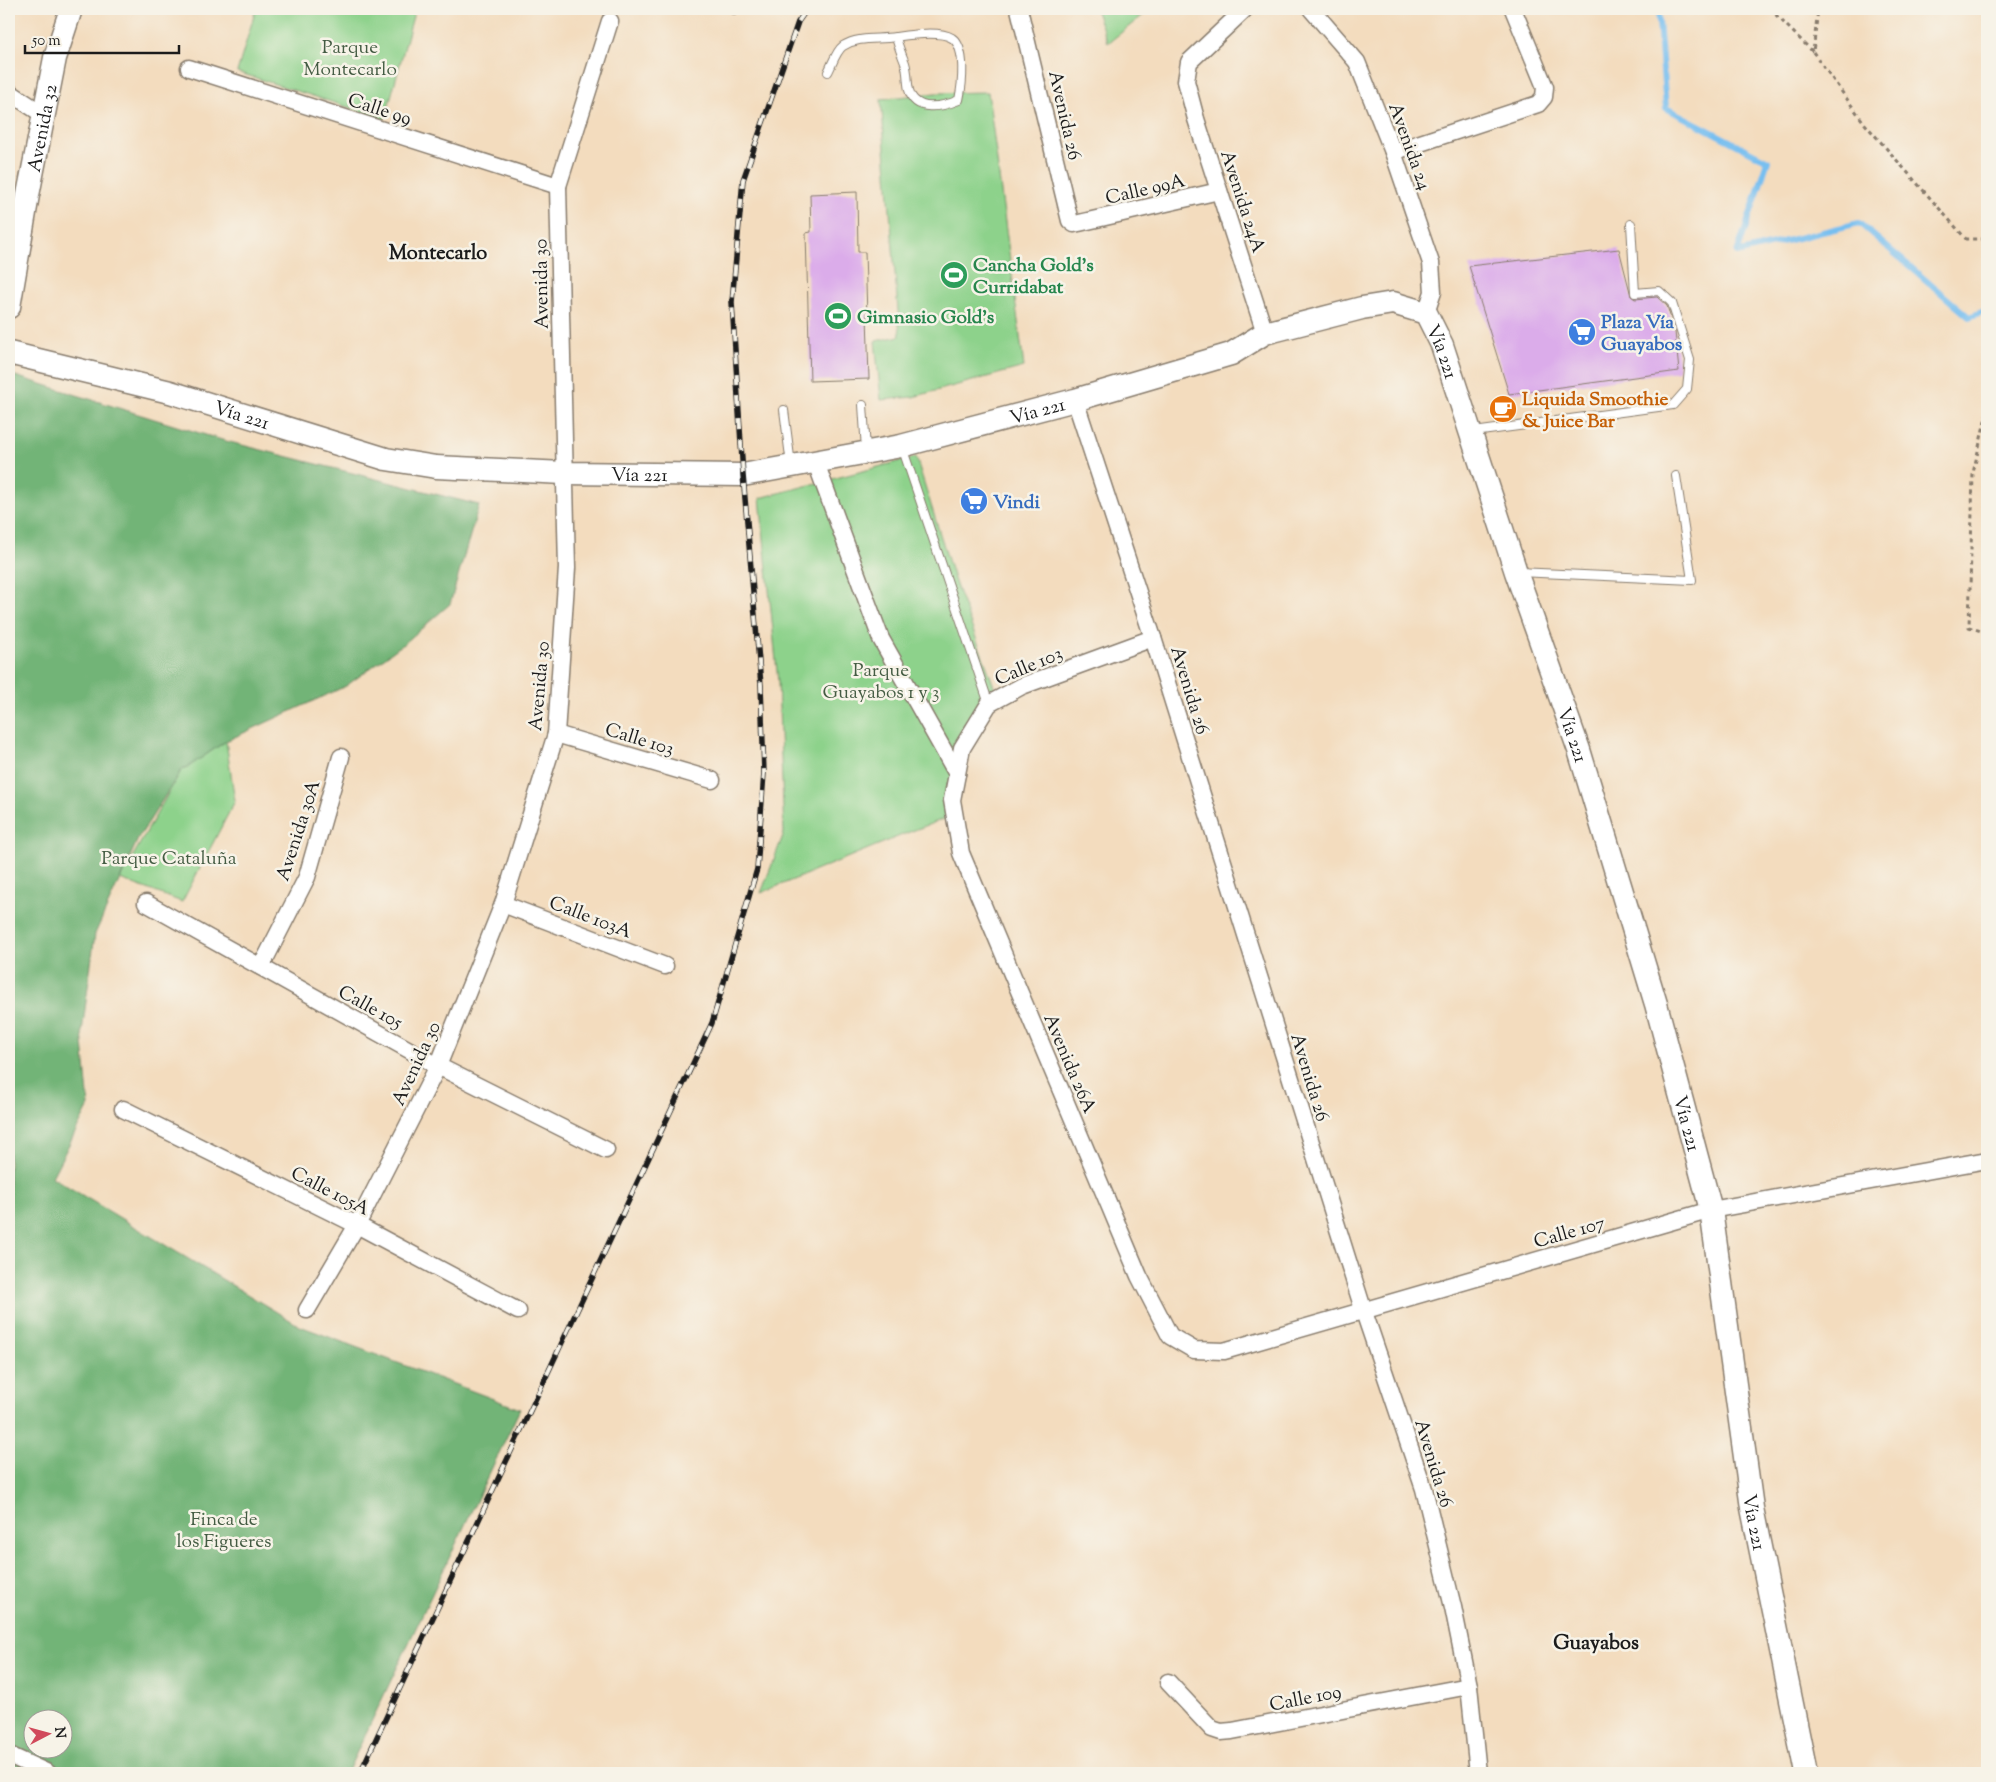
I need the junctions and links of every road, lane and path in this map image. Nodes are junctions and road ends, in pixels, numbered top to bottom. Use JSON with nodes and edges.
{"nodes":[{"id":1,"x":71,"y":9,"type":"edge"},
{"id":2,"x":1019,"y":9,"type":"edge"},
{"id":3,"x":1245,"y":9,"type":"edge"},
{"id":4,"x":1311,"y":9,"type":"edge"},
{"id":5,"x":1514,"y":9,"type":"edge"},
{"id":6,"x":1770,"y":9,"type":"edge"},
{"id":7,"x":1818,"y":9,"type":"edge"},
{"id":8,"x":610,"y":21,"type":"dead end"},
{"id":9,"x":896,"y":38,"type":"junction"},
{"id":10,"x":1813,"y":52,"type":"junction"},
{"id":11,"x":189,"y":68,"type":"dead end"},
{"id":12,"x":828,"y":72,"type":"dead end"},
{"id":13,"x":9,"y":92,"type":"edge"},
{"id":14,"x":44,"y":116,"type":"junction"},
{"id":15,"x":1393,"y":152,"type":"junction"},
{"id":16,"x":558,"y":186,"type":"junction"},
{"id":17,"x":1219,"y":191,"type":"junction"},
{"id":18,"x":1079,"y":223,"type":"joint"},
{"id":19,"x":1631,"y":224,"type":"dead end"},
{"id":20,"x":1987,"y":239,"type":"edge"},
{"id":21,"x":9,"y":307,"type":"edge"},
{"id":22,"x":1426,"y":313,"type":"junction"},
{"id":23,"x":1265,"y":333,"type":"junction"},
{"id":24,"x":9,"y":353,"type":"edge"},
{"id":25,"x":1075,"y":400,"type":"junction"},
{"id":26,"x":863,"y":405,"type":"dead end"},
{"id":27,"x":784,"y":410,"type":"dead end"},
{"id":28,"x":1987,"y":412,"type":"edge"},
{"id":29,"x":1472,"y":432,"type":"junction"},
{"id":30,"x":901,"y":446,"type":"junction"},
{"id":31,"x":866,"y":453,"type":"junction"},
{"id":32,"x":816,"y":463,"type":"junction"},
{"id":33,"x":791,"y":467,"type":"junction"},
{"id":34,"x":564,"y":473,"type":"junction"},
{"id":35,"x":1676,"y":476,"type":"dead end"},
{"id":36,"x":1516,"y":572,"type":"junction"},
{"id":37,"x":1987,"y":634,"type":"edge"},
{"id":38,"x":1153,"y":638,"type":"junction"},
{"id":39,"x":989,"y":704,"type":"junction"},
{"id":40,"x":556,"y":734,"type":"junction"},
{"id":41,"x":341,"y":757,"type":"dead end"},
{"id":42,"x":957,"y":774,"type":"junction"},
{"id":43,"x":712,"y":780,"type":"dead end"},
{"id":44,"x":952,"y":800,"type":"joint"},
{"id":45,"x":146,"y":903,"type":"dead end"},
{"id":46,"x":503,"y":904,"type":"junction"},
{"id":47,"x":665,"y":966,"type":"dead end"},
{"id":48,"x":261,"y":967,"type":"junction"},
{"id":49,"x":438,"y":1066,"type":"junction"},
{"id":50,"x":123,"y":1109,"type":"dead end"},
{"id":51,"x":606,"y":1150,"type":"dead end"},
{"id":52,"x":1987,"y":1160,"type":"edge"},
{"id":53,"x":1711,"y":1210,"type":"junction"},
{"id":54,"x":357,"y":1225,"type":"junction"},
{"id":55,"x":307,"y":1310,"type":"dead end"},
{"id":56,"x":518,"y":1311,"type":"dead end"},
{"id":57,"x":1364,"y":1312,"type":"junction"},
{"id":58,"x":1170,"y":1336,"type":"joint"},
{"id":59,"x":1168,"y":1682,"type":"dead end"},
{"id":60,"x":1469,"y":1686,"type":"junction"},
{"id":61,"x":9,"y":1756,"type":"edge"},
{"id":62,"x":48,"y":1773,"type":"edge"},
{"id":63,"x":1478,"y":1773,"type":"edge"},
{"id":64,"x":1806,"y":1773,"type":"edge"}],
"edges":[{"from":1,"to":14,"type":"main road","name":"Avenida 32"},
{"from":2,"to":18,"type":"street","name":"Avenida 26"},
{"from":3,"to":17,"type":"street","name":"Avenida 24A"},
{"from":4,"to":15,"type":"street","name":"Avenida 24"},
{"from":5,"to":15,"type":"street"},
{"from":6,"to":10,"type":"path"},
{"from":7,"to":10,"type":"path"},
{"from":8,"to":16,"type":"street","name":"Avenida 30"},
{"from":9,"to":9,"type":"lane"},
{"from":9,"to":12,"type":"lane"},
{"from":10,"to":20,"type":"path"},
{"from":11,"to":16,"type":"street","name":"Calle 99"},
{"from":13,"to":14,"type":"street"},
{"from":14,"to":21,"type":"main road","name":"Avenida 32"},
{"from":15,"to":22,"type":"street","name":"Avenida 24"},
{"from":16,"to":34,"type":"street","name":"Avenida 30"},
{"from":17,"to":18,"type":"street","name":"Calle 99A"},
{"from":17,"to":23,"type":"street","name":"Avenida 24A"},
{"from":19,"to":29,"type":"lane"},
{"from":22,"to":23,"type":"main road","name":"Vía 221"},
{"from":22,"to":29,"type":"main road","name":"Vía 221"},
{"from":23,"to":25,"type":"main road","name":"Vía 221"},
{"from":24,"to":34,"type":"main road","name":"Vía 221"},
{"from":25,"to":30,"type":"main road","name":"Vía 221"},
{"from":25,"to":38,"type":"street","name":"Avenida 26"},
{"from":26,"to":31,"type":"lane"},
{"from":27,"to":33,"type":"lane"},
{"from":28,"to":37,"type":"path"},
{"from":29,"to":36,"type":"main road","name":"Vía 221"},
{"from":30,"to":31,"type":"main road","name":"Vía 221"},
{"from":30,"to":39,"type":"lane"},
{"from":31,"to":32,"type":"main road","name":"Vía 221"},
{"from":32,"to":33,"type":"main road","name":"Vía 221"},
{"from":32,"to":42,"type":"street"},
{"from":33,"to":34,"type":"main road","name":"Vía 221"},
{"from":34,"to":40,"type":"street","name":"Avenida 30"},
{"from":35,"to":36,"type":"lane"},
{"from":36,"to":53,"type":"main road","name":"Vía 221"},
{"from":38,"to":39,"type":"street","name":"Calle 103"},
{"from":38,"to":57,"type":"street","name":"Avenida 26"},
{"from":39,"to":42,"type":"street","name":"Calle 103"},
{"from":40,"to":43,"type":"street","name":"Calle 103"},
{"from":40,"to":46,"type":"street","name":"Avenida 30"},
{"from":41,"to":48,"type":"street","name":"Avenida 30A"},
{"from":42,"to":44,"type":"street","name":"Calle 103"},
{"from":44,"to":58,"type":"street","name":"Avenida 26A"},
{"from":45,"to":48,"type":"street","name":"Calle 105"},
{"from":46,"to":47,"type":"street","name":"Calle 103A"},
{"from":46,"to":49,"type":"street","name":"Avenida 30"},
{"from":48,"to":49,"type":"street","name":"Calle 105"},
{"from":49,"to":51,"type":"street","name":"Calle 105"},
{"from":49,"to":54,"type":"street","name":"Avenida 30"},
{"from":50,"to":54,"type":"street","name":"Calle 105A"},
{"from":52,"to":53,"type":"street","name":"Calle 107"},
{"from":53,"to":57,"type":"street","name":"Calle 107"},
{"from":53,"to":64,"type":"main road","name":"Vía 221"},
{"from":54,"to":55,"type":"street","name":"Avenida 30"},
{"from":54,"to":56,"type":"street","name":"Calle 105A"},
{"from":57,"to":58,"type":"street","name":"Calle 107"},
{"from":57,"to":60,"type":"street","name":"Avenida 26"},
{"from":59,"to":60,"type":"street","name":"Calle 109"},
{"from":60,"to":63,"type":"street","name":"Avenida 26"},
{"from":61,"to":62,"type":"street"}]}
